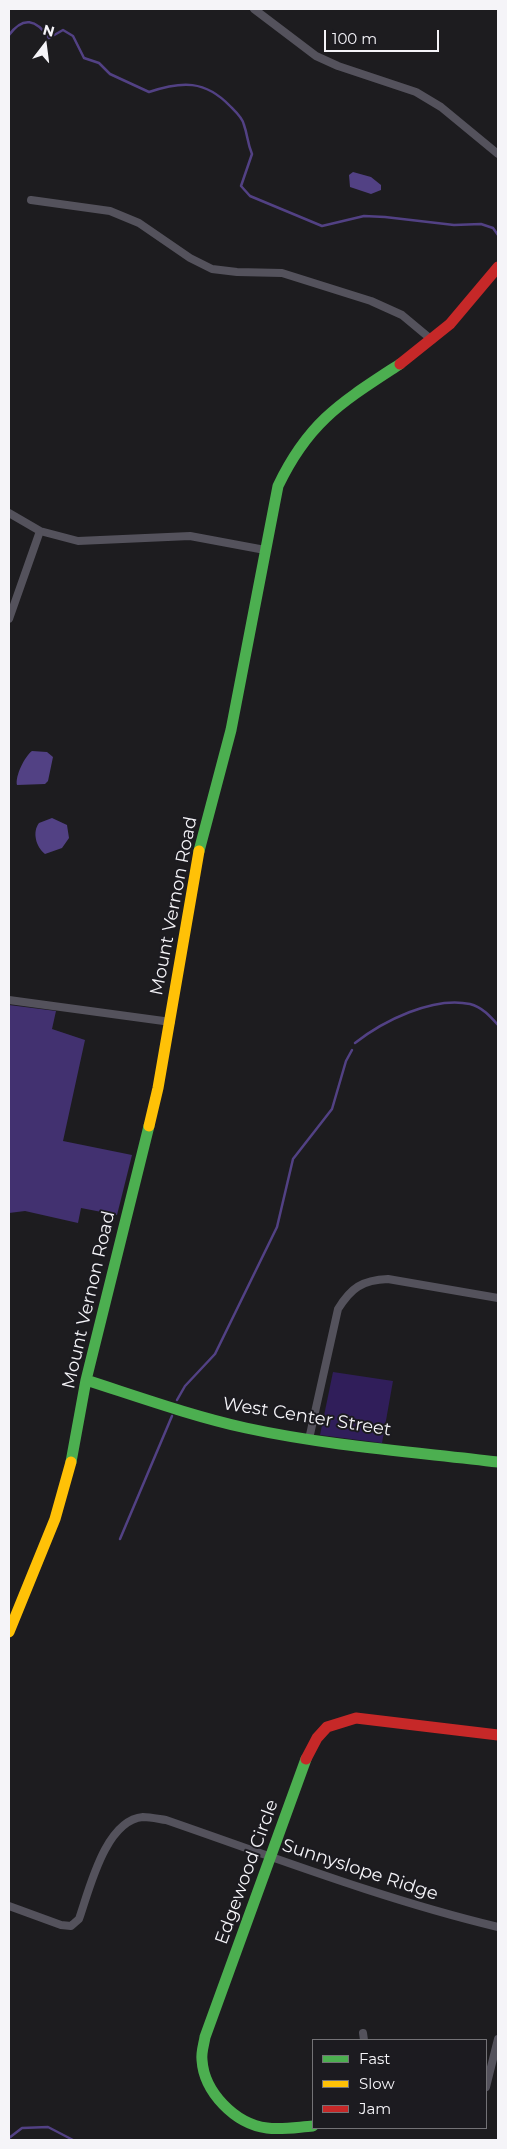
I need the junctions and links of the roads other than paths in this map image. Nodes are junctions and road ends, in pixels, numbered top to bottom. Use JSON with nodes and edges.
{"nodes":[{"id":1,"x":254,"y":9,"type":"edge"},
{"id":2,"x":498,"y":154,"type":"edge"},
{"id":3,"x":31,"y":200,"type":"dead end"},
{"id":4,"x":498,"y":267,"type":"edge"},
{"id":5,"x":432,"y":340,"type":"junction"},
{"id":6,"x":9,"y":513,"type":"edge"},
{"id":7,"x":40,"y":530,"type":"junction"},
{"id":8,"x":265,"y":550,"type":"junction"},
{"id":9,"x":9,"y":619,"type":"edge"},
{"id":10,"x":9,"y":1000,"type":"edge"},
{"id":11,"x":171,"y":1022,"type":"junction"},
{"id":12,"x":498,"y":1298,"type":"edge"},
{"id":13,"x":86,"y":1380,"type":"junction"},
{"id":14,"x":309,"y":1439,"type":"junction"},
{"id":15,"x":498,"y":1462,"type":"edge"},
{"id":16,"x":9,"y":1632,"type":"edge"},
{"id":17,"x":498,"y":1735,"type":"edge"},
{"id":18,"x":272,"y":1856,"type":"junction"},
{"id":19,"x":9,"y":1906,"type":"edge"},
{"id":20,"x":498,"y":1928,"type":"edge"},
{"id":21,"x":498,"y":2039,"type":"edge"},
{"id":22,"x":487,"y":2083,"type":"edge"},
{"id":23,"x":312,"y":2126,"type":"edge"}],
"edges":[{"from":1,"to":2,"type":"street"},
{"from":3,"to":5,"type":"street"},
{"from":4,"to":5,"type":"main road","name":"Mount Vernon Road"},
{"from":5,"to":8,"type":"main road","name":"Mount Vernon Road"},
{"from":6,"to":7,"type":"street"},
{"from":7,"to":8,"type":"street"},
{"from":7,"to":9,"type":"street"},
{"from":8,"to":11,"type":"main road","name":"Mount Vernon Road"},
{"from":10,"to":11,"type":"street"},
{"from":11,"to":13,"type":"main road","name":"Mount Vernon Road"},
{"from":12,"to":14,"type":"street"},
{"from":13,"to":14,"type":"main road","name":"West Center Street"},
{"from":13,"to":16,"type":"main road","name":"Mount Vernon Road"},
{"from":14,"to":15,"type":"main road","name":"West Center Street"},
{"from":17,"to":18,"type":"main road","name":"Edgewood Circle"},
{"from":18,"to":19,"type":"street","name":"Sunnyslope Ridge"},
{"from":18,"to":20,"type":"street","name":"Sunnyslope Ridge"},
{"from":18,"to":23,"type":"main road","name":"Edgewood Circle"},
{"from":21,"to":22,"type":"street"}]}
